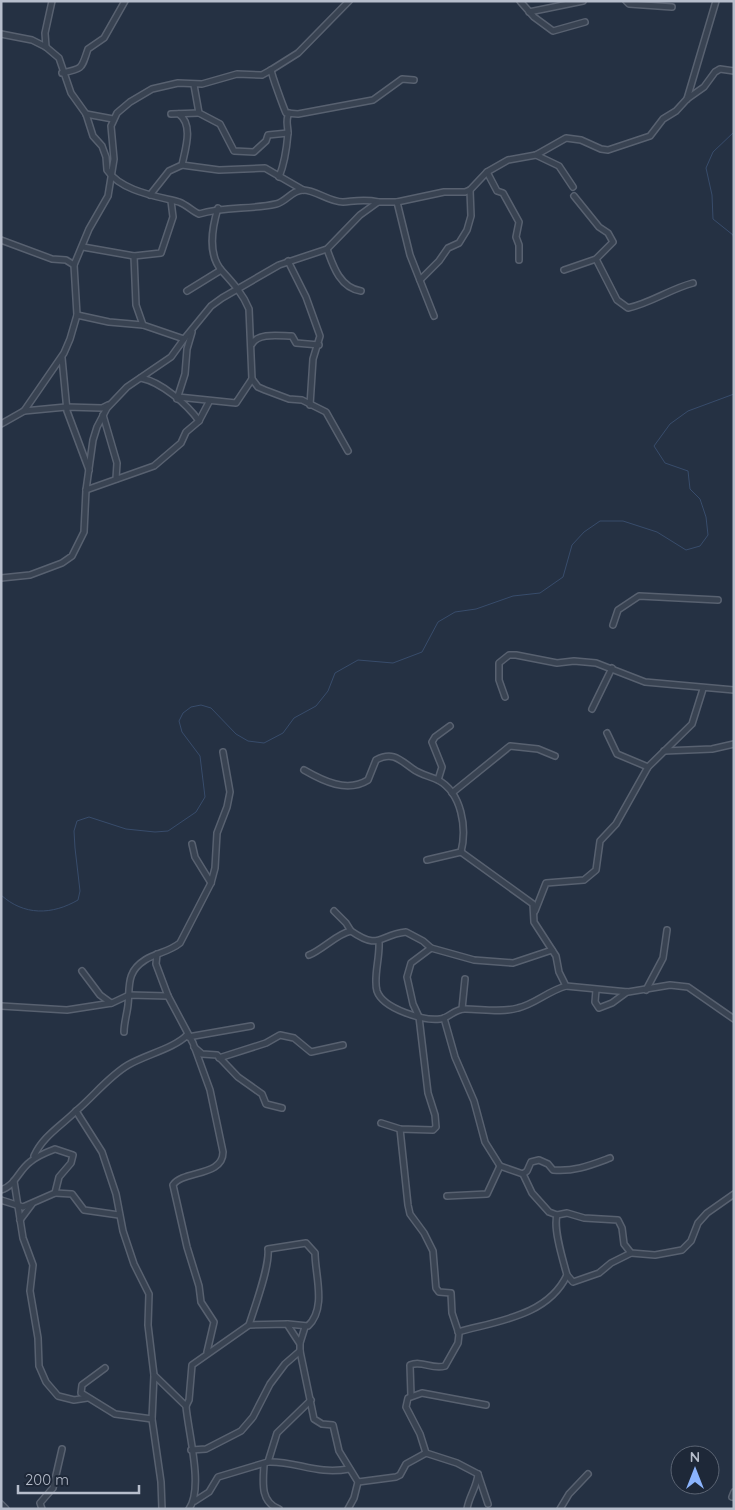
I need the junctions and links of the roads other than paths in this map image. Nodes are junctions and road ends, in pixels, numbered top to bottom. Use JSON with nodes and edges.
{"nodes":[{"id":1,"x":52,"y":1,"type":"edge"},
{"id":2,"x":125,"y":1,"type":"edge"},
{"id":3,"x":349,"y":1,"type":"edge"},
{"id":4,"x":520,"y":1,"type":"edge"},
{"id":5,"x":583,"y":1,"type":"edge"},
{"id":6,"x":626,"y":1,"type":"edge"},
{"id":7,"x":716,"y":1,"type":"edge"},
{"id":8,"x":672,"y":7,"type":"dead end"},
{"id":9,"x":529,"y":12,"type":"junction"},
{"id":10,"x":585,"y":22,"type":"dead end"},
{"id":11,"x":1,"y":34,"type":"edge"},
{"id":12,"x":46,"y":47,"type":"junction"},
{"id":13,"x":271,"y":70,"type":"junction"},
{"id":14,"x":734,"y":71,"type":"edge"},
{"id":15,"x":62,"y":73,"type":"junction"},
{"id":16,"x":414,"y":80,"type":"dead end"},
{"id":17,"x":194,"y":85,"type":"junction"},
{"id":18,"x":687,"y":99,"type":"junction"},
{"id":19,"x":199,"y":113,"type":"junction"},
{"id":20,"x":289,"y":113,"type":"junction"},
{"id":21,"x":86,"y":114,"type":"junction"},
{"id":22,"x":171,"y":114,"type":"dead end"},
{"id":23,"x":179,"y":114,"type":"junction"},
{"id":24,"x":112,"y":119,"type":"junction"},
{"id":25,"x":288,"y":133,"type":"junction"},
{"id":26,"x":536,"y":155,"type":"junction"},
{"id":27,"x":182,"y":165,"type":"junction"},
{"id":28,"x":487,"y":172,"type":"junction"},
{"id":29,"x":112,"y":176,"type":"junction"},
{"id":30,"x":279,"y":177,"type":"junction"},
{"id":31,"x":296,"y":186,"type":"junction"},
{"id":32,"x":573,"y":187,"type":"dead end"},
{"id":33,"x":303,"y":190,"type":"junction"},
{"id":34,"x":470,"y":190,"type":"junction"},
{"id":35,"x":294,"y":192,"type":"junction"},
{"id":36,"x":150,"y":195,"type":"junction"},
{"id":37,"x":574,"y":196,"type":"dead end"},
{"id":38,"x":171,"y":201,"type":"junction"},
{"id":39,"x":378,"y":202,"type":"junction"},
{"id":40,"x":397,"y":202,"type":"junction"},
{"id":41,"x":218,"y":208,"type":"junction"},
{"id":42,"x":1,"y":240,"type":"edge"},
{"id":43,"x":82,"y":246,"type":"junction"},
{"id":44,"x":327,"y":249,"type":"junction"},
{"id":45,"x":134,"y":256,"type":"junction"},
{"id":46,"x":596,"y":259,"type":"junction"},
{"id":47,"x":519,"y":260,"type":"dead end"},
{"id":48,"x":288,"y":261,"type":"junction"},
{"id":49,"x":74,"y":265,"type":"junction"},
{"id":50,"x":221,"y":270,"type":"junction"},
{"id":51,"x":564,"y":270,"type":"dead end"},
{"id":52,"x":420,"y":280,"type":"junction"},
{"id":53,"x":693,"y":283,"type":"dead end"},
{"id":54,"x":237,"y":288,"type":"junction"},
{"id":55,"x":187,"y":291,"type":"dead end"},
{"id":56,"x":360,"y":291,"type":"dead end"},
{"id":57,"x":77,"y":315,"type":"junction"},
{"id":58,"x":434,"y":316,"type":"dead end"},
{"id":59,"x":143,"y":325,"type":"junction"},
{"id":60,"x":193,"y":329,"type":"junction"},
{"id":61,"x":184,"y":339,"type":"junction"},
{"id":62,"x":319,"y":344,"type":"junction"},
{"id":63,"x":252,"y":346,"type":"junction"},
{"id":64,"x":62,"y":357,"type":"junction"},
{"id":65,"x":141,"y":378,"type":"junction"},
{"id":66,"x":252,"y":379,"type":"junction"},
{"id":67,"x":177,"y":398,"type":"junction"},
{"id":68,"x":209,"y":402,"type":"junction"},
{"id":69,"x":111,"y":404,"type":"junction"},
{"id":70,"x":310,"y":405,"type":"junction"},
{"id":71,"x":66,"y":407,"type":"junction"},
{"id":72,"x":96,"y":409,"type":"junction"},
{"id":73,"x":24,"y":411,"type":"junction"},
{"id":74,"x":103,"y":415,"type":"junction"},
{"id":75,"x":199,"y":421,"type":"junction"},
{"id":76,"x":1,"y":424,"type":"edge"},
{"id":77,"x":348,"y":451,"type":"dead end"},
{"id":78,"x":89,"y":470,"type":"junction"},
{"id":79,"x":116,"y":479,"type":"junction"},
{"id":80,"x":86,"y":490,"type":"junction"},
{"id":81,"x":1,"y":578,"type":"edge"},
{"id":82,"x":718,"y":600,"type":"dead end"},
{"id":83,"x":613,"y":624,"type":"dead end"},
{"id":84,"x":612,"y":668,"type":"junction"},
{"id":85,"x":704,"y":689,"type":"junction"},
{"id":86,"x":734,"y":690,"type":"edge"},
{"id":87,"x":505,"y":697,"type":"dead end"},
{"id":88,"x":592,"y":709,"type":"dead end"},
{"id":89,"x":450,"y":726,"type":"dead end"},
{"id":90,"x":607,"y":732,"type":"dead end"},
{"id":91,"x":734,"y":744,"type":"edge"},
{"id":92,"x":664,"y":751,"type":"junction"},
{"id":93,"x":223,"y":752,"type":"dead end"},
{"id":94,"x":556,"y":756,"type":"dead end"},
{"id":95,"x":648,"y":767,"type":"junction"},
{"id":96,"x":304,"y":770,"type":"dead end"},
{"id":97,"x":438,"y":780,"type":"junction"},
{"id":98,"x":452,"y":793,"type":"junction"},
{"id":99,"x":192,"y":844,"type":"dead end"},
{"id":100,"x":461,"y":852,"type":"junction"},
{"id":101,"x":427,"y":860,"type":"dead end"},
{"id":102,"x":211,"y":883,"type":"junction"},
{"id":103,"x":334,"y":911,"type":"dead end"},
{"id":104,"x":535,"y":911,"type":"junction"},
{"id":105,"x":667,"y":930,"type":"dead end"},
{"id":106,"x":351,"y":932,"type":"junction"},
{"id":107,"x":379,"y":942,"type":"junction"},
{"id":108,"x":430,"y":948,"type":"junction"},
{"id":109,"x":552,"y":950,"type":"junction"},
{"id":110,"x":157,"y":954,"type":"junction"},
{"id":111,"x":309,"y":955,"type":"dead end"},
{"id":112,"x":82,"y":971,"type":"dead end"},
{"id":113,"x":465,"y":979,"type":"dead end"},
{"id":114,"x":566,"y":986,"type":"junction"},
{"id":115,"x":596,"y":990,"type":"junction"},
{"id":116,"x":646,"y":990,"type":"junction"},
{"id":117,"x":628,"y":992,"type":"junction"},
{"id":118,"x":129,"y":996,"type":"junction"},
{"id":119,"x":168,"y":996,"type":"junction"},
{"id":120,"x":112,"y":1003,"type":"junction"},
{"id":121,"x":1,"y":1006,"type":"edge"},
{"id":122,"x":462,"y":1009,"type":"junction"},
{"id":123,"x":419,"y":1017,"type":"junction"},
{"id":124,"x":444,"y":1018,"type":"junction"},
{"id":125,"x":734,"y":1019,"type":"edge"},
{"id":126,"x":251,"y":1026,"type":"dead end"},
{"id":127,"x":124,"y":1032,"type":"dead end"},
{"id":128,"x":187,"y":1036,"type":"junction"},
{"id":129,"x":343,"y":1045,"type":"dead end"},
{"id":130,"x":194,"y":1046,"type":"junction"},
{"id":131,"x":219,"y":1058,"type":"junction"},
{"id":132,"x":282,"y":1108,"type":"dead end"},
{"id":133,"x":76,"y":1111,"type":"junction"},
{"id":134,"x":381,"y":1123,"type":"dead end"},
{"id":135,"x":400,"y":1129,"type":"junction"},
{"id":136,"x":34,"y":1156,"type":"dead end"},
{"id":137,"x":610,"y":1158,"type":"dead end"},
{"id":138,"x":500,"y":1166,"type":"junction"},
{"id":139,"x":523,"y":1174,"type":"junction"},
{"id":140,"x":14,"y":1181,"type":"junction"},
{"id":141,"x":1,"y":1190,"type":"edge"},
{"id":142,"x":55,"y":1193,"type":"junction"},
{"id":143,"x":734,"y":1194,"type":"edge"},
{"id":144,"x":447,"y":1196,"type":"dead end"},
{"id":145,"x":1,"y":1200,"type":"edge"},
{"id":146,"x":33,"y":1204,"type":"junction"},
{"id":147,"x":18,"y":1206,"type":"junction"},
{"id":148,"x":550,"y":1212,"type":"junction"},
{"id":149,"x":119,"y":1215,"type":"junction"},
{"id":150,"x":558,"y":1216,"type":"junction"},
{"id":151,"x":20,"y":1220,"type":"junction"},
{"id":152,"x":556,"y":1224,"type":"junction"},
{"id":153,"x":631,"y":1253,"type":"junction"},
{"id":154,"x":567,"y":1275,"type":"junction"},
{"id":155,"x":287,"y":1324,"type":"junction"},
{"id":156,"x":249,"y":1325,"type":"junction"},
{"id":157,"x":305,"y":1327,"type":"junction"},
{"id":158,"x":458,"y":1332,"type":"junction"},
{"id":159,"x":300,"y":1344,"type":"junction"},
{"id":160,"x":300,"y":1351,"type":"junction"},
{"id":161,"x":207,"y":1353,"type":"junction"},
{"id":162,"x":105,"y":1368,"type":"dead end"},
{"id":163,"x":154,"y":1375,"type":"junction"},
{"id":164,"x":411,"y":1396,"type":"junction"},
{"id":165,"x":87,"y":1398,"type":"junction"},
{"id":166,"x":311,"y":1400,"type":"junction"},
{"id":167,"x":486,"y":1405,"type":"dead end"},
{"id":168,"x":186,"y":1406,"type":"junction"},
{"id":169,"x":152,"y":1418,"type":"junction"},
{"id":170,"x":62,"y":1448,"type":"dead end"},
{"id":171,"x":191,"y":1450,"type":"junction"},
{"id":172,"x":426,"y":1453,"type":"junction"},
{"id":173,"x":266,"y":1463,"type":"junction"},
{"id":174,"x":349,"y":1469,"type":"junction"},
{"id":175,"x":478,"y":1474,"type":"junction"},
{"id":176,"x":588,"y":1474,"type":"dead end"},
{"id":177,"x":358,"y":1482,"type":"junction"},
{"id":178,"x":734,"y":1492,"type":"edge"},
{"id":179,"x":734,"y":1496,"type":"edge"},
{"id":180,"x":195,"y":1501,"type":"junction"},
{"id":181,"x":1,"y":1504,"type":"edge"},
{"id":182,"x":488,"y":1504,"type":"dead end"},
{"id":183,"x":6,"y":1509,"type":"edge"},
{"id":184,"x":42,"y":1509,"type":"edge"},
{"id":185,"x":162,"y":1509,"type":"edge"},
{"id":186,"x":190,"y":1509,"type":"edge"},
{"id":187,"x":279,"y":1509,"type":"edge"},
{"id":188,"x":348,"y":1509,"type":"edge"},
{"id":189,"x":467,"y":1509,"type":"edge"},
{"id":190,"x":560,"y":1509,"type":"edge"}],
"edges":[{"from":1,"to":12,"type":"street"},
{"from":2,"to":15,"type":"street"},
{"from":3,"to":13,"type":"street"},
{"from":4,"to":9,"type":"street"},
{"from":5,"to":9,"type":"street"},
{"from":6,"to":8,"type":"street"},
{"from":7,"to":18,"type":"street"},
{"from":9,"to":10,"type":"street"},
{"from":11,"to":12,"type":"street"},
{"from":12,"to":15,"type":"street"},
{"from":13,"to":17,"type":"street"},
{"from":13,"to":20,"type":"street"},
{"from":14,"to":18,"type":"street"},
{"from":15,"to":21,"type":"street"},
{"from":16,"to":20,"type":"street"},
{"from":17,"to":19,"type":"street"},
{"from":17,"to":24,"type":"street"},
{"from":18,"to":26,"type":"street"},
{"from":19,"to":23,"type":"street"},
{"from":19,"to":25,"type":"street"},
{"from":20,"to":25,"type":"street"},
{"from":21,"to":24,"type":"street"},
{"from":21,"to":29,"type":"street"},
{"from":22,"to":23,"type":"street"},
{"from":23,"to":27,"type":"street"},
{"from":24,"to":29,"type":"street"},
{"from":25,"to":30,"type":"street"},
{"from":26,"to":28,"type":"street"},
{"from":26,"to":32,"type":"street"},
{"from":27,"to":30,"type":"street"},
{"from":27,"to":36,"type":"street"},
{"from":28,"to":34,"type":"street"},
{"from":28,"to":47,"type":"street"},
{"from":29,"to":36,"type":"street"},
{"from":29,"to":43,"type":"street"},
{"from":30,"to":31,"type":"street"},
{"from":31,"to":33,"type":"street"},
{"from":31,"to":35,"type":"street"},
{"from":33,"to":35,"type":"street"},
{"from":33,"to":39,"type":"street"},
{"from":34,"to":40,"type":"street"},
{"from":34,"to":52,"type":"street"},
{"from":35,"to":41,"type":"street"},
{"from":36,"to":38,"type":"street"},
{"from":37,"to":46,"type":"street"},
{"from":38,"to":41,"type":"street"},
{"from":38,"to":45,"type":"street"},
{"from":39,"to":40,"type":"street"},
{"from":39,"to":44,"type":"street"},
{"from":40,"to":52,"type":"street"},
{"from":41,"to":50,"type":"street"},
{"from":42,"to":49,"type":"street"},
{"from":43,"to":45,"type":"street"},
{"from":43,"to":49,"type":"street"},
{"from":44,"to":48,"type":"street"},
{"from":44,"to":56,"type":"street"},
{"from":45,"to":59,"type":"street"},
{"from":46,"to":51,"type":"street"},
{"from":46,"to":53,"type":"street"},
{"from":48,"to":54,"type":"street"},
{"from":48,"to":62,"type":"street"},
{"from":49,"to":57,"type":"street"},
{"from":50,"to":54,"type":"street"},
{"from":50,"to":55,"type":"street"},
{"from":52,"to":58,"type":"street"},
{"from":54,"to":60,"type":"street"},
{"from":54,"to":63,"type":"street"},
{"from":57,"to":59,"type":"street"},
{"from":57,"to":64,"type":"street"},
{"from":59,"to":61,"type":"street"},
{"from":60,"to":61,"type":"street"},
{"from":60,"to":67,"type":"street"},
{"from":61,"to":65,"type":"street"},
{"from":62,"to":63,"type":"street"},
{"from":62,"to":70,"type":"street"},
{"from":63,"to":66,"type":"street"},
{"from":64,"to":71,"type":"street"},
{"from":64,"to":73,"type":"street"},
{"from":65,"to":67,"type":"street"},
{"from":65,"to":69,"type":"street"},
{"from":66,"to":68,"type":"street"},
{"from":66,"to":70,"type":"street"},
{"from":67,"to":68,"type":"street"},
{"from":67,"to":75,"type":"street"},
{"from":68,"to":75,"type":"street"},
{"from":69,"to":72,"type":"street"},
{"from":69,"to":74,"type":"street"},
{"from":70,"to":77,"type":"street"},
{"from":71,"to":72,"type":"street"},
{"from":71,"to":73,"type":"street"},
{"from":71,"to":78,"type":"street"},
{"from":72,"to":74,"type":"street"},
{"from":73,"to":76,"type":"street"},
{"from":74,"to":78,"type":"street"},
{"from":74,"to":79,"type":"street"},
{"from":75,"to":79,"type":"street"},
{"from":78,"to":80,"type":"street"},
{"from":79,"to":80,"type":"street"},
{"from":80,"to":81,"type":"street"},
{"from":82,"to":83,"type":"street"},
{"from":84,"to":85,"type":"street"},
{"from":84,"to":87,"type":"street"},
{"from":84,"to":88,"type":"street"},
{"from":85,"to":86,"type":"street"},
{"from":85,"to":92,"type":"street"},
{"from":89,"to":97,"type":"street"},
{"from":90,"to":95,"type":"street"},
{"from":91,"to":92,"type":"street"},
{"from":92,"to":95,"type":"street"},
{"from":93,"to":102,"type":"street"},
{"from":94,"to":98,"type":"street"},
{"from":95,"to":104,"type":"street"},
{"from":96,"to":97,"type":"street"},
{"from":97,"to":98,"type":"street"},
{"from":98,"to":100,"type":"street"},
{"from":99,"to":102,"type":"street"},
{"from":100,"to":101,"type":"street"},
{"from":100,"to":104,"type":"street"},
{"from":102,"to":110,"type":"street"},
{"from":103,"to":106,"type":"street"},
{"from":104,"to":109,"type":"street"},
{"from":105,"to":116,"type":"street"},
{"from":106,"to":107,"type":"street"},
{"from":106,"to":111,"type":"street"},
{"from":107,"to":108,"type":"street"},
{"from":107,"to":123,"type":"street"},
{"from":108,"to":109,"type":"street"},
{"from":108,"to":123,"type":"street"},
{"from":109,"to":114,"type":"street"},
{"from":110,"to":118,"type":"street"},
{"from":110,"to":119,"type":"street"},
{"from":112,"to":120,"type":"street"},
{"from":113,"to":122,"type":"street"},
{"from":114,"to":115,"type":"street"},
{"from":114,"to":122,"type":"street"},
{"from":115,"to":117,"type":"street"},
{"from":115,"to":117,"type":"street"},
{"from":116,"to":117,"type":"street"},
{"from":116,"to":125,"type":"street"},
{"from":118,"to":119,"type":"street"},
{"from":118,"to":120,"type":"street"},
{"from":118,"to":127,"type":"street"},
{"from":119,"to":128,"type":"street"},
{"from":120,"to":121,"type":"street"},
{"from":122,"to":124,"type":"street"},
{"from":123,"to":124,"type":"street"},
{"from":123,"to":135,"type":"street"},
{"from":124,"to":138,"type":"street"},
{"from":126,"to":128,"type":"street"},
{"from":128,"to":130,"type":"street"},
{"from":128,"to":133,"type":"street"},
{"from":129,"to":131,"type":"street"},
{"from":130,"to":131,"type":"street"},
{"from":130,"to":161,"type":"street"},
{"from":131,"to":132,"type":"street"},
{"from":133,"to":136,"type":"street"},
{"from":133,"to":149,"type":"street"},
{"from":134,"to":135,"type":"street"},
{"from":135,"to":158,"type":"street"},
{"from":137,"to":139,"type":"street"},
{"from":138,"to":139,"type":"street"},
{"from":138,"to":144,"type":"street"},
{"from":139,"to":148,"type":"street"},
{"from":140,"to":141,"type":"street"},
{"from":140,"to":142,"type":"street"},
{"from":140,"to":147,"type":"street"},
{"from":142,"to":146,"type":"street"},
{"from":142,"to":149,"type":"street"},
{"from":143,"to":153,"type":"street"},
{"from":145,"to":147,"type":"street"},
{"from":146,"to":147,"type":"street"},
{"from":146,"to":151,"type":"street"},
{"from":147,"to":151,"type":"street"},
{"from":148,"to":150,"type":"street"},
{"from":148,"to":152,"type":"street"},
{"from":149,"to":163,"type":"street"},
{"from":150,"to":152,"type":"street"},
{"from":150,"to":153,"type":"street"},
{"from":151,"to":165,"type":"street"},
{"from":152,"to":154,"type":"street"},
{"from":153,"to":154,"type":"street"},
{"from":154,"to":158,"type":"street"},
{"from":155,"to":156,"type":"street"},
{"from":155,"to":157,"type":"street"},
{"from":155,"to":159,"type":"street"},
{"from":156,"to":157,"type":"street"},
{"from":156,"to":161,"type":"street"},
{"from":157,"to":159,"type":"street"},
{"from":158,"to":164,"type":"street"},
{"from":159,"to":160,"type":"street"},
{"from":160,"to":166,"type":"street"},
{"from":160,"to":171,"type":"street"},
{"from":161,"to":168,"type":"street"},
{"from":162,"to":165,"type":"street"},
{"from":163,"to":168,"type":"street"},
{"from":163,"to":169,"type":"street"},
{"from":164,"to":167,"type":"street"},
{"from":164,"to":172,"type":"street"},
{"from":165,"to":169,"type":"street"},
{"from":166,"to":173,"type":"street"},
{"from":166,"to":174,"type":"street"},
{"from":168,"to":171,"type":"street"},
{"from":169,"to":185,"type":"street"},
{"from":170,"to":184,"type":"street"},
{"from":171,"to":180,"type":"street"},
{"from":172,"to":175,"type":"street"},
{"from":172,"to":177,"type":"street"},
{"from":173,"to":174,"type":"street"},
{"from":173,"to":180,"type":"street"},
{"from":173,"to":187,"type":"street"},
{"from":174,"to":177,"type":"street"},
{"from":175,"to":182,"type":"street"},
{"from":175,"to":189,"type":"street"},
{"from":176,"to":190,"type":"street"},
{"from":177,"to":188,"type":"street"},
{"from":178,"to":179,"type":"street"},
{"from":180,"to":186,"type":"street"},
{"from":181,"to":183,"type":"street"}]}
